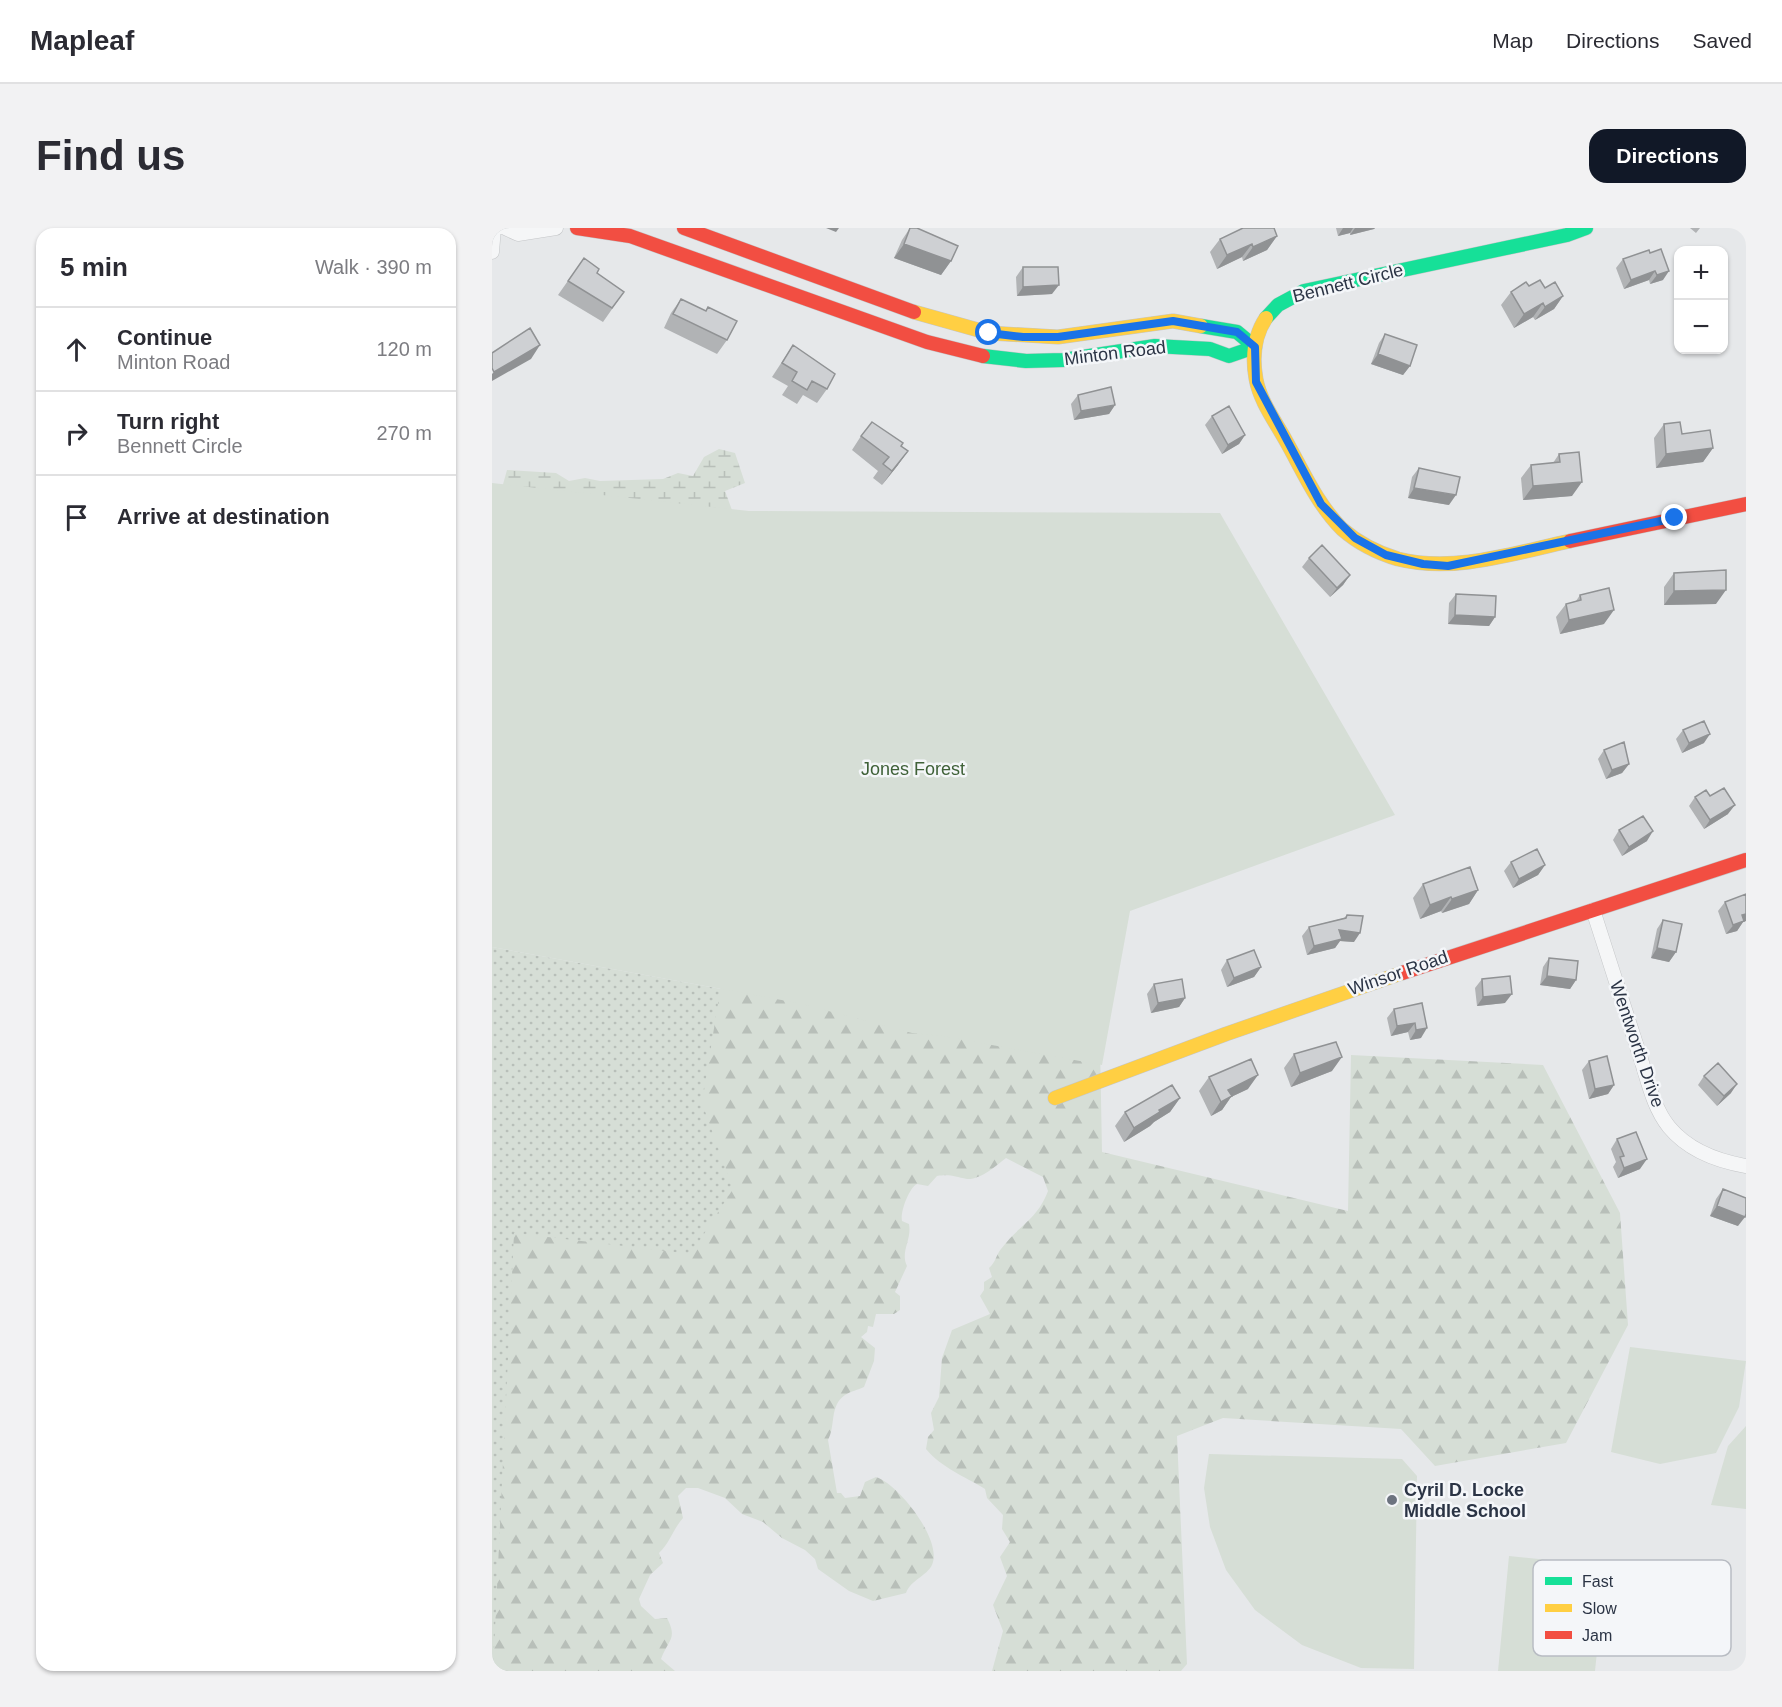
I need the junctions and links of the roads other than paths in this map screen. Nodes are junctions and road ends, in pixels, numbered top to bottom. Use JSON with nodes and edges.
{"nodes":[{"id":1,"x":494,"y":228,"type":"edge"},
{"id":2,"x":505,"y":228,"type":"edge"},
{"id":3,"x":556,"y":228,"type":"edge"},
{"id":4,"x":577,"y":228,"type":"edge"},
{"id":5,"x":684,"y":228,"type":"edge"},
{"id":6,"x":1586,"y":228,"type":"edge"},
{"id":7,"x":492,"y":252,"type":"edge"},
{"id":8,"x":1255,"y":347,"type":"junction"},
{"id":9,"x":1746,"y":504,"type":"edge"},
{"id":10,"x":1746,"y":860,"type":"edge"},
{"id":11,"x":1593,"y":910,"type":"junction"},
{"id":12,"x":1055,"y":1098,"type":"dead end"},
{"id":13,"x":1746,"y":1166,"type":"edge"}],
"edges":[{"from":1,"to":7,"type":"street"},
{"from":2,"to":3,"type":"street"},
{"from":4,"to":8,"type":"street","name":"Minton Road"},
{"from":5,"to":8,"type":"street","name":"Minton Road"},
{"from":6,"to":8,"type":"street","name":"Bennett Circle"},
{"from":8,"to":9,"type":"street","name":"Bennett Circle"},
{"from":10,"to":11,"type":"street","name":"Winsor Road"},
{"from":11,"to":12,"type":"street","name":"Winsor Road"},
{"from":11,"to":13,"type":"street","name":"Wentworth Drive"}]}
